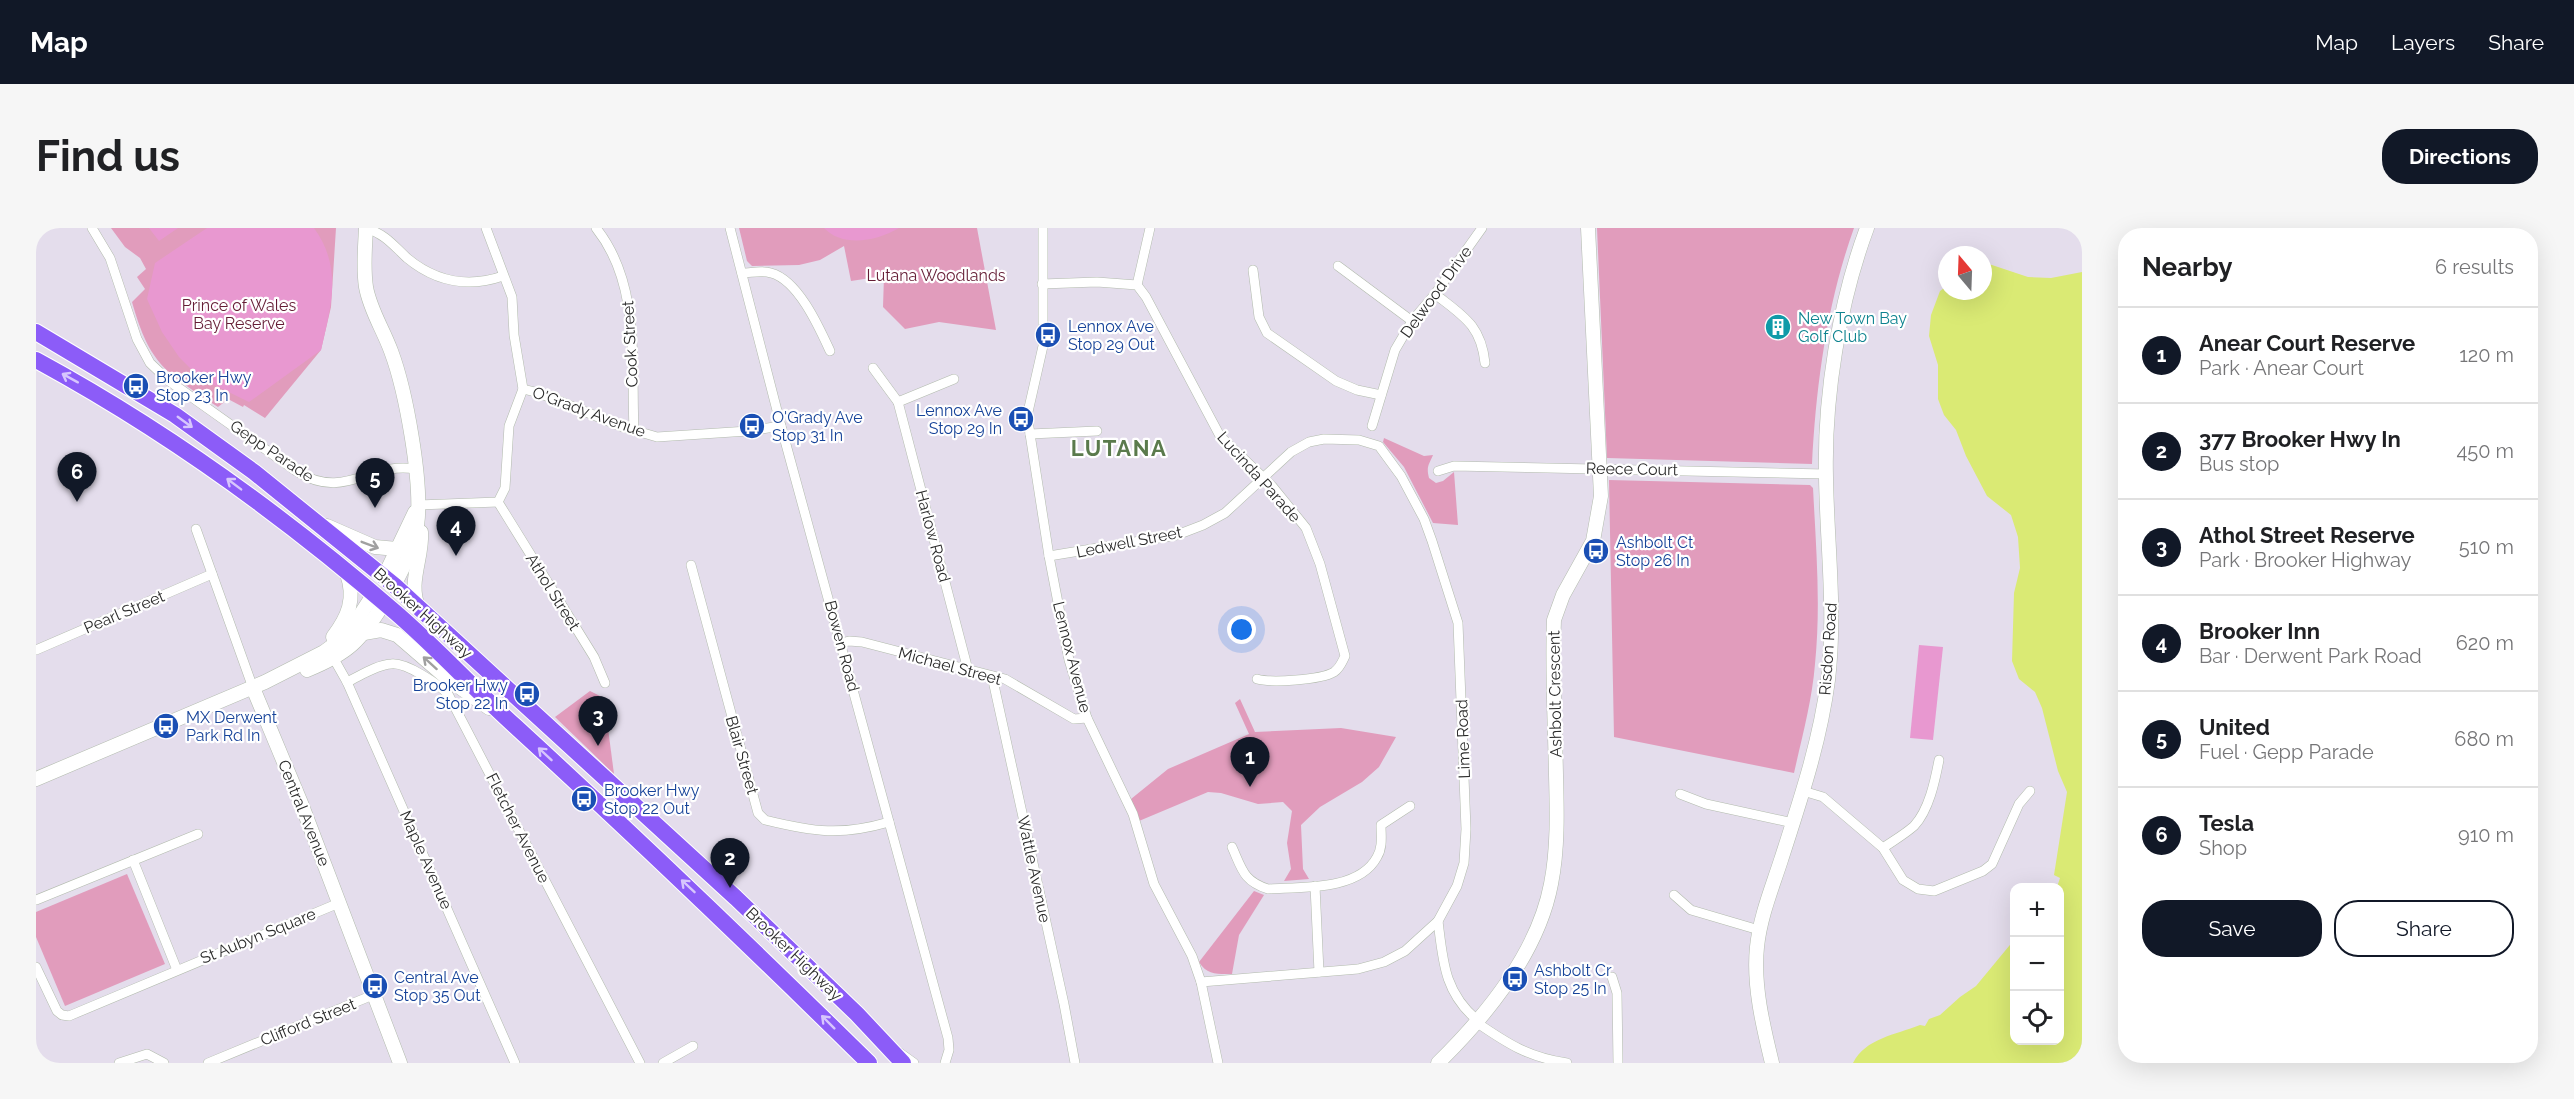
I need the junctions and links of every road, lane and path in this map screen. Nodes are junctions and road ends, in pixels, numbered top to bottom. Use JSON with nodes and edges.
{"nodes":[{"id":1,"x":92,"y":228,"type":"edge"},
{"id":2,"x":366,"y":228,"type":"edge"},
{"id":3,"x":486,"y":228,"type":"edge"},
{"id":4,"x":596,"y":228,"type":"edge"},
{"id":5,"x":730,"y":228,"type":"edge"},
{"id":6,"x":1043,"y":228,"type":"edge"},
{"id":7,"x":1149,"y":228,"type":"edge"},
{"id":8,"x":1482,"y":228,"type":"edge"},
{"id":9,"x":1588,"y":228,"type":"edge"},
{"id":10,"x":1867,"y":228,"type":"edge"},
{"id":11,"x":1338,"y":266,"type":"dead end"},
{"id":12,"x":1253,"y":270,"type":"dead end"},
{"id":13,"x":742,"y":273,"type":"junction"},
{"id":14,"x":503,"y":276,"type":"junction"},
{"id":15,"x":1042,"y":284,"type":"junction"},
{"id":16,"x":1137,"y":285,"type":"junction"},
{"id":17,"x":1435,"y":294,"type":"junction"},
{"id":18,"x":1412,"y":321,"type":"junction"},
{"id":19,"x":36,"y":332,"type":"edge"},
{"id":20,"x":831,"y":351,"type":"dead end"},
{"id":21,"x":36,"y":360,"type":"edge"},
{"id":22,"x":1485,"y":363,"type":"dead end"},
{"id":23,"x":873,"y":368,"type":"dead end"},
{"id":24,"x":954,"y":379,"type":"dead end"},
{"id":25,"x":523,"y":388,"type":"junction"},
{"id":26,"x":1381,"y":395,"type":"junction"},
{"id":27,"x":898,"y":402,"type":"junction"},
{"id":28,"x":781,"y":426,"type":"junction"},
{"id":29,"x":1372,"y":426,"type":"dead end"},
{"id":30,"x":634,"y":431,"type":"junction"},
{"id":31,"x":1096,"y":431,"type":"dead end"},
{"id":32,"x":1030,"y":434,"type":"junction"},
{"id":33,"x":415,"y":469,"type":"junction"},
{"id":34,"x":1600,"y":469,"type":"junction"},
{"id":35,"x":1438,"y":471,"type":"dead end"},
{"id":36,"x":1826,"y":474,"type":"junction"},
{"id":37,"x":1263,"y":477,"type":"junction"},
{"id":38,"x":498,"y":502,"type":"junction"},
{"id":39,"x":418,"y":509,"type":"junction"},
{"id":40,"x":312,"y":519,"type":"junction"},
{"id":41,"x":196,"y":529,"type":"dead end"},
{"id":42,"x":397,"y":549,"type":"junction"},
{"id":43,"x":1049,"y":556,"type":"junction"},
{"id":44,"x":692,"y":565,"type":"dead end"},
{"id":45,"x":212,"y":574,"type":"junction"},
{"id":46,"x":347,"y":574,"type":"junction"},
{"id":47,"x":389,"y":581,"type":"junction"},
{"id":48,"x":378,"y":599,"type":"junction"},
{"id":49,"x":419,"y":609,"type":"junction"},
{"id":50,"x":364,"y":633,"type":"junction"},
{"id":51,"x":841,"y":643,"type":"junction"},
{"id":52,"x":36,"y":650,"type":"edge"},
{"id":53,"x":313,"y":658,"type":"junction"},
{"id":54,"x":334,"y":659,"type":"junction"},
{"id":55,"x":968,"y":670,"type":"junction"},
{"id":56,"x":992,"y":676,"type":"junction"},
{"id":57,"x":1257,"y":679,"type":"dead end"},
{"id":58,"x":347,"y":682,"type":"junction"},
{"id":59,"x":605,"y":683,"type":"dead end"},
{"id":60,"x":259,"y":685,"type":"junction"},
{"id":61,"x":1087,"y":718,"type":"junction"},
{"id":62,"x":511,"y":722,"type":"junction"},
{"id":63,"x":1939,"y":760,"type":"dead end"},
{"id":64,"x":36,"y":779,"type":"edge"},
{"id":65,"x":1803,"y":791,"type":"junction"},
{"id":66,"x":2030,"y":791,"type":"dead end"},
{"id":67,"x":1680,"y":794,"type":"dead end"},
{"id":68,"x":1410,"y":806,"type":"dead end"},
{"id":69,"x":889,"y":822,"type":"junction"},
{"id":70,"x":1793,"y":823,"type":"junction"},
{"id":71,"x":198,"y":834,"type":"dead end"},
{"id":72,"x":1232,"y":847,"type":"dead end"},
{"id":73,"x":1884,"y":848,"type":"junction"},
{"id":74,"x":133,"y":860,"type":"junction"},
{"id":75,"x":1315,"y":886,"type":"junction"},
{"id":76,"x":1674,"y":895,"type":"dead end"},
{"id":77,"x":36,"y":900,"type":"edge"},
{"id":78,"x":339,"y":903,"type":"junction"},
{"id":79,"x":1438,"y":921,"type":"junction"},
{"id":80,"x":1759,"y":930,"type":"junction"},
{"id":81,"x":36,"y":967,"type":"edge"},
{"id":82,"x":177,"y":970,"type":"junction"},
{"id":83,"x":1319,"y":972,"type":"junction"},
{"id":84,"x":1612,"y":977,"type":"dead end"},
{"id":85,"x":1201,"y":982,"type":"junction"},
{"id":86,"x":374,"y":995,"type":"junction"},
{"id":87,"x":1477,"y":1021,"type":"junction"},
{"id":88,"x":879,"y":1038,"type":"junction"},
{"id":89,"x":693,"y":1046,"type":"dead end"},
{"id":90,"x":120,"y":1063,"type":"edge"},
{"id":91,"x":164,"y":1063,"type":"edge"},
{"id":92,"x":208,"y":1063,"type":"edge"},
{"id":93,"x":400,"y":1063,"type":"edge"},
{"id":94,"x":515,"y":1063,"type":"edge"},
{"id":95,"x":640,"y":1063,"type":"edge"},
{"id":96,"x":663,"y":1063,"type":"edge"},
{"id":97,"x":869,"y":1063,"type":"edge"},
{"id":98,"x":903,"y":1063,"type":"edge"},
{"id":99,"x":914,"y":1063,"type":"edge"},
{"id":100,"x":945,"y":1063,"type":"edge"},
{"id":101,"x":1075,"y":1063,"type":"edge"},
{"id":102,"x":1218,"y":1063,"type":"edge"},
{"id":103,"x":1438,"y":1063,"type":"edge"},
{"id":104,"x":1567,"y":1063,"type":"edge"},
{"id":105,"x":1618,"y":1063,"type":"edge"},
{"id":106,"x":1772,"y":1063,"type":"edge"}],
"edges":[{"from":1,"to":33,"type":"street","name":"Gepp Parade"},
{"from":2,"to":14,"type":"street"},
{"from":2,"to":33,"type":"street"},
{"from":3,"to":14,"type":"street"},
{"from":4,"to":30,"type":"street","name":"Cook Street"},
{"from":5,"to":13,"type":"street","name":"Bowen Road"},
{"from":6,"to":15,"type":"street","name":"Lennox Avenue"},
{"from":7,"to":16,"type":"street"},
{"from":8,"to":17,"type":"street","name":"Delwood Drive"},
{"from":9,"to":34,"type":"street","name":"Ashbolt Crescent"},
{"from":10,"to":36,"type":"street","name":"Risdon Road"},
{"from":11,"to":18,"type":"street"},
{"from":12,"to":26,"type":"street"},
{"from":13,"to":20,"type":"street"},
{"from":13,"to":28,"type":"street","name":"Bowen Road"},
{"from":14,"to":25,"type":"street"},
{"from":15,"to":16,"type":"street"},
{"from":15,"to":32,"type":"street","name":"Lennox Avenue"},
{"from":16,"to":37,"type":"street","name":"Lucinda Parade"},
{"from":17,"to":18,"type":"street","name":"Delwood Drive"},
{"from":17,"to":22,"type":"street"},
{"from":18,"to":26,"type":"street","name":"Delwood Drive"},
{"from":19,"to":40,"type":"highway","name":"Brooker Highway","one_way":true},
{"from":46,"to":21,"type":"highway","name":"Brooker Highway","one_way":true},
{"from":23,"to":27,"type":"street","name":"Harlow Road"},
{"from":24,"to":27,"type":"street"},
{"from":25,"to":30,"type":"street","name":"O'Grady Avenue"},
{"from":25,"to":38,"type":"street","name":"O'Grady Avenue"},
{"from":26,"to":29,"type":"street","name":"Delwood Drive"},
{"from":27,"to":55,"type":"street","name":"Harlow Road"},
{"from":28,"to":30,"type":"street","name":"O'Grady Avenue"},
{"from":28,"to":51,"type":"street","name":"Bowen Road"},
{"from":31,"to":32,"type":"street"},
{"from":32,"to":43,"type":"street","name":"Lennox Avenue"},
{"from":33,"to":39,"type":"street"},
{"from":34,"to":35,"type":"street","name":"Reece Court"},
{"from":34,"to":36,"type":"street","name":"Reece Court"},
{"from":34,"to":87,"type":"street","name":"Ashbolt Crescent"},
{"from":36,"to":65,"type":"street","name":"Risdon Road"},
{"from":37,"to":43,"type":"street","name":"Ledwell Street"},
{"from":37,"to":57,"type":"street","name":"Lucinda Parade"},
{"from":37,"to":79,"type":"street","name":"Lime Road"},
{"from":38,"to":39,"type":"street"},
{"from":38,"to":59,"type":"street","name":"Athol Street"},
{"from":39,"to":42,"type":"street"},
{"from":39,"to":47,"type":"street"},
{"from":39,"to":49,"type":"street"},
{"from":40,"to":42,"type":"street","one_way":true},
{"from":40,"to":47,"type":"highway","name":"Brooker Highway"},
{"from":41,"to":45,"type":"street","name":"Central Avenue"},
{"from":42,"to":47,"type":"street"},
{"from":43,"to":61,"type":"street","name":"Lennox Avenue"},
{"from":44,"to":69,"type":"street","name":"Blair Street"},
{"from":45,"to":52,"type":"street","name":"Pearl Street"},
{"from":45,"to":60,"type":"street","name":"Central Avenue"},
{"from":46,"to":48,"type":"highway","name":"Brooker Highway"},
{"from":46,"to":53,"type":"street"},
{"from":47,"to":48,"type":"highway"},
{"from":47,"to":49,"type":"highway","name":"Brooker Highway"},
{"from":48,"to":50,"type":"street"},
{"from":48,"to":53,"type":"street"},
{"from":48,"to":62,"type":"highway","name":"Brooker Highway"},
{"from":49,"to":88,"type":"highway","name":"Brooker Highway"},
{"from":50,"to":54,"type":"street"},
{"from":62,"to":50,"type":"street","one_way":true},
{"from":51,"to":55,"type":"street","name":"Michael Street"},
{"from":51,"to":69,"type":"street","name":"Bowen Road"},
{"from":53,"to":60,"type":"street"},
{"from":54,"to":58,"type":"street","name":"Maple Avenue"},
{"from":54,"to":60,"type":"street"},
{"from":55,"to":56,"type":"street","name":"Michael Street"},
{"from":56,"to":61,"type":"street","name":"Michael Street"},
{"from":56,"to":101,"type":"street","name":"Wattle Avenue"},
{"from":58,"to":94,"type":"street","name":"Maple Avenue"},
{"from":58,"to":95,"type":"street","name":"Fletcher Avenue"},
{"from":60,"to":64,"type":"street"},
{"from":60,"to":78,"type":"street","name":"Central Avenue"},
{"from":61,"to":85,"type":"street","name":"Lennox Avenue"},
{"from":97,"to":62,"type":"highway","name":"Brooker Highway","one_way":true},
{"from":63,"to":73,"type":"street"},
{"from":65,"to":70,"type":"street","name":"Risdon Road"},
{"from":65,"to":73,"type":"street"},
{"from":66,"to":73,"type":"street"},
{"from":67,"to":70,"type":"street"},
{"from":68,"to":75,"type":"street"},
{"from":69,"to":100,"type":"street","name":"Bowen Road"},
{"from":70,"to":80,"type":"street","name":"Risdon Road"},
{"from":71,"to":74,"type":"street"},
{"from":72,"to":75,"type":"street"},
{"from":74,"to":77,"type":"street"},
{"from":74,"to":82,"type":"street"},
{"from":75,"to":83,"type":"street"},
{"from":76,"to":80,"type":"street"},
{"from":78,"to":82,"type":"street","name":"St Aubyn Square"},
{"from":78,"to":86,"type":"street","name":"Central Avenue"},
{"from":79,"to":83,"type":"street","name":"Lime Road"},
{"from":79,"to":87,"type":"street"},
{"from":80,"to":106,"type":"street","name":"Risdon Road"},
{"from":81,"to":82,"type":"street","name":"St Aubyn Square"},
{"from":83,"to":85,"type":"street","name":"Lime Road"},
{"from":84,"to":105,"type":"street"},
{"from":85,"to":102,"type":"street","name":"Lennox Avenue"},
{"from":86,"to":92,"type":"street","name":"Clifford Street"},
{"from":86,"to":93,"type":"street","name":"Central Avenue"},
{"from":87,"to":103,"type":"street","name":"Ashbolt Crescent"},
{"from":87,"to":104,"type":"street"},
{"from":88,"to":98,"type":"highway","name":"Brooker Highway"},
{"from":88,"to":99,"type":"street"},
{"from":89,"to":96,"type":"street"},
{"from":90,"to":91,"type":"street"}]}
